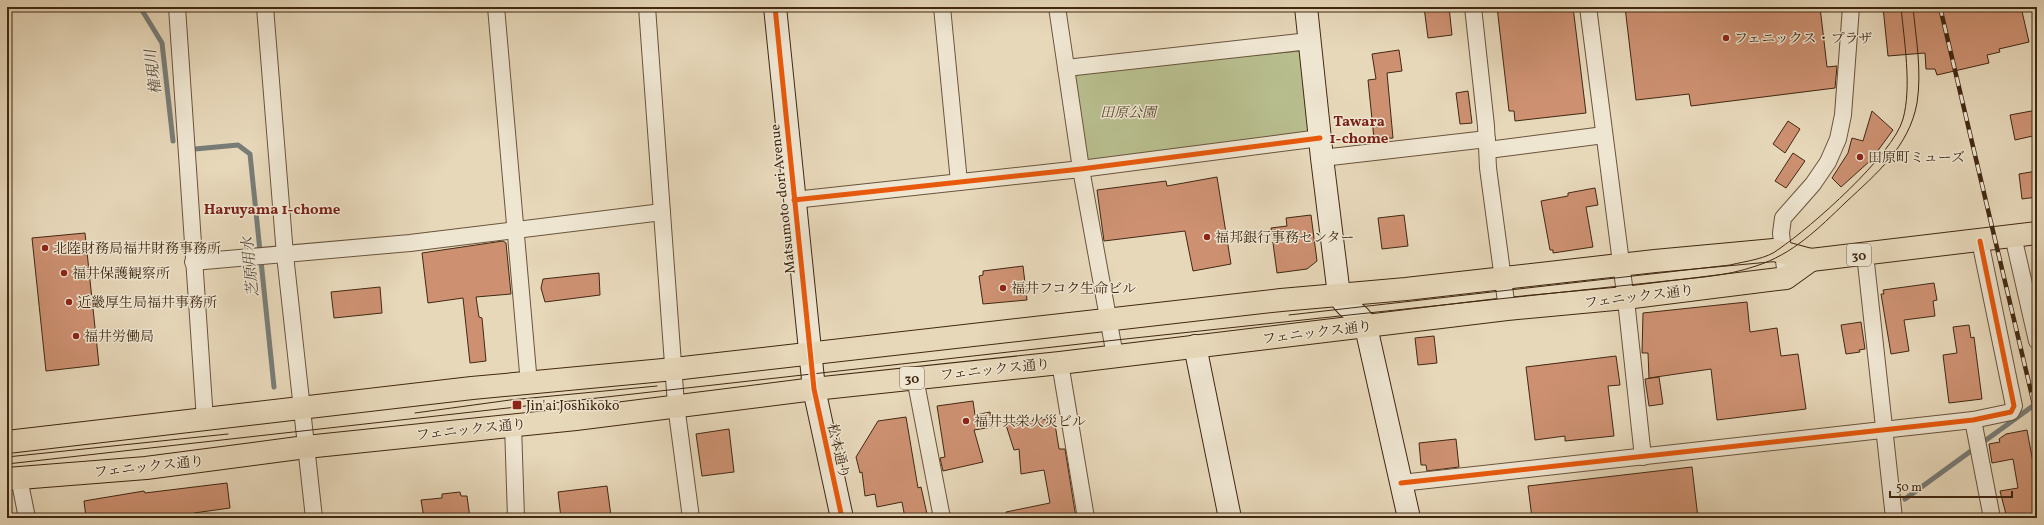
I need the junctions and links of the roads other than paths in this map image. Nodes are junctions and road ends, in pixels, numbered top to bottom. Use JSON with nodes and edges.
{"nodes":[{"id":1,"x":177,"y":7,"type":"edge"},
{"id":2,"x":265,"y":7,"type":"edge"},
{"id":3,"x":496,"y":7,"type":"edge"},
{"id":4,"x":647,"y":7,"type":"edge"},
{"id":5,"x":775,"y":7,"type":"edge"},
{"id":6,"x":942,"y":7,"type":"edge"},
{"id":7,"x":1057,"y":7,"type":"edge"},
{"id":8,"x":1306,"y":7,"type":"edge"},
{"id":9,"x":1473,"y":7,"type":"edge"},
{"id":10,"x":1588,"y":7,"type":"edge"},
{"id":11,"x":1852,"y":7,"type":"edge"},
{"id":12,"x":1309,"y":41,"type":"junction"},
{"id":13,"x":1066,"y":68,"type":"junction"},
{"id":14,"x":1604,"y":135,"type":"junction"},
{"id":15,"x":1487,"y":145,"type":"junction"},
{"id":16,"x":1321,"y":148,"type":"junction"},
{"id":17,"x":1081,"y":169,"type":"junction"},
{"id":18,"x":959,"y":182,"type":"junction"},
{"id":19,"x":794,"y":200,"type":"junction"},
{"id":20,"x":662,"y":212,"type":"junction"},
{"id":21,"x":515,"y":230,"type":"junction"},
{"id":22,"x":2037,"y":233,"type":"edge"},
{"id":23,"x":2013,"y":236,"type":"junction"},
{"id":24,"x":1980,"y":241,"type":"junction"},
{"id":25,"x":1784,"y":252,"type":"junction"},
{"id":26,"x":1865,"y":254,"type":"junction"},
{"id":27,"x":285,"y":255,"type":"junction"},
{"id":28,"x":1811,"y":260,"type":"junction"},
{"id":29,"x":194,"y":262,"type":"junction"},
{"id":30,"x":1621,"y":266,"type":"junction"},
{"id":31,"x":1786,"y":278,"type":"junction"},
{"id":32,"x":1504,"y":279,"type":"junction"},
{"id":33,"x":1339,"y":296,"type":"junction"},
{"id":34,"x":1625,"y":298,"type":"junction"},
{"id":35,"x":1507,"y":309,"type":"junction"},
{"id":36,"x":1108,"y":320,"type":"junction"},
{"id":37,"x":1366,"y":327,"type":"junction"},
{"id":38,"x":2037,"y":340,"type":"edge"},
{"id":39,"x":1195,"y":346,"type":"junction"},
{"id":40,"x":810,"y":354,"type":"junction"},
{"id":41,"x":1115,"y":356,"type":"junction"},
{"id":42,"x":1060,"y":363,"type":"junction"},
{"id":43,"x":674,"y":369,"type":"junction"},
{"id":44,"x":915,"y":378,"type":"junction"},
{"id":45,"x":529,"y":384,"type":"junction"},
{"id":46,"x":814,"y":389,"type":"junction"},
{"id":47,"x":676,"y":405,"type":"junction"},
{"id":48,"x":302,"y":410,"type":"junction"},
{"id":49,"x":204,"y":420,"type":"junction"},
{"id":50,"x":1973,"y":420,"type":"junction"},
{"id":51,"x":513,"y":425,"type":"junction"},
{"id":52,"x":1884,"y":428,"type":"junction"},
{"id":53,"x":7,"y":442,"type":"edge"},
{"id":54,"x":306,"y":447,"type":"junction"},
{"id":55,"x":1643,"y":457,"type":"junction"},
{"id":56,"x":13,"y":478,"type":"edge"},
{"id":57,"x":1401,"y":483,"type":"junction"},
{"id":58,"x":27,"y":518,"type":"edge"},
{"id":59,"x":314,"y":518,"type":"edge"},
{"id":60,"x":516,"y":518,"type":"edge"},
{"id":61,"x":691,"y":518,"type":"edge"},
{"id":62,"x":842,"y":518,"type":"edge"},
{"id":63,"x":942,"y":518,"type":"edge"},
{"id":64,"x":1086,"y":518,"type":"edge"},
{"id":65,"x":1230,"y":518,"type":"edge"},
{"id":66,"x":1409,"y":518,"type":"edge"},
{"id":67,"x":1894,"y":518,"type":"edge"},
{"id":68,"x":1992,"y":518,"type":"edge"}],
"edges":[{"from":1,"to":29,"type":"street"},
{"from":2,"to":27,"type":"street"},
{"from":3,"to":21,"type":"street"},
{"from":4,"to":20,"type":"street"},
{"from":5,"to":19,"type":"street","name":"Matsumoto-dori Avenue"},
{"from":6,"to":18,"type":"street"},
{"from":7,"to":13,"type":"street"},
{"from":8,"to":12,"type":"street"},
{"from":9,"to":15,"type":"street"},
{"from":10,"to":14,"type":"street"},
{"from":11,"to":25,"type":"street"},
{"from":12,"to":13,"type":"street"},
{"from":12,"to":16,"type":"street"},
{"from":13,"to":17,"type":"street"},
{"from":14,"to":15,"type":"street"},
{"from":14,"to":30,"type":"street"},
{"from":15,"to":16,"type":"street"},
{"from":15,"to":32,"type":"street"},
{"from":16,"to":17,"type":"street"},
{"from":16,"to":33,"type":"street"},
{"from":17,"to":18,"type":"street"},
{"from":17,"to":36,"type":"street"},
{"from":18,"to":19,"type":"street"},
{"from":19,"to":40,"type":"street","name":"Matsumoto-dori Avenue"},
{"from":20,"to":21,"type":"street"},
{"from":20,"to":43,"type":"street"},
{"from":21,"to":27,"type":"street"},
{"from":21,"to":45,"type":"street"},
{"from":22,"to":23,"type":"main road","name":"フェニックス通り","number":"30"},
{"from":23,"to":24,"type":"main road","name":"フェニックス通り","number":"30"},
{"from":23,"to":38,"type":"street"},
{"from":24,"to":26,"type":"main road","name":"フェニックス通り","number":"30"},
{"from":24,"to":50,"type":"street"},
{"from":25,"to":28,"type":"main road","name":"フェニックス通り","number":"30"},
{"from":25,"to":30,"type":"main road","name":"フェニックス通り","number":"30"},
{"from":25,"to":31,"type":"street"},
{"from":26,"to":28,"type":"main road","name":"フェニックス通り","number":"30"},
{"from":26,"to":52,"type":"street"},
{"from":27,"to":29,"type":"street"},
{"from":27,"to":48,"type":"street"},
{"from":28,"to":31,"type":"main road","name":"フェニックス通り","number":"30"},
{"from":29,"to":49,"type":"street"},
{"from":30,"to":32,"type":"main road","name":"フェニックス通り","number":"30"},
{"from":30,"to":34,"type":"street"},
{"from":31,"to":34,"type":"main road","name":"フェニックス通り","number":"30"},
{"from":32,"to":33,"type":"main road","name":"フェニックス通り","number":"30"},
{"from":32,"to":35,"type":"street"},
{"from":33,"to":36,"type":"main road","name":"フェニックス通り","number":"30"},
{"from":33,"to":37,"type":"street"},
{"from":34,"to":35,"type":"main road","name":"フェニックス通り","number":"30"},
{"from":34,"to":55,"type":"street"},
{"from":35,"to":37,"type":"main road","name":"フェニックス通り","number":"30"},
{"from":36,"to":40,"type":"main road","name":"フェニックス通り","number":"30"},
{"from":36,"to":41,"type":"street"},
{"from":37,"to":39,"type":"main road","name":"フェニックス通り","number":"30"},
{"from":37,"to":57,"type":"street"},
{"from":39,"to":41,"type":"main road","name":"フェニックス通り","number":"30"},
{"from":39,"to":65,"type":"street"},
{"from":40,"to":43,"type":"main road","name":"フェニックス通り","number":"30"},
{"from":40,"to":46,"type":"street","name":"Matsumoto-dori Avenue"},
{"from":41,"to":42,"type":"main road","name":"フェニックス通り","number":"30"},
{"from":42,"to":44,"type":"main road","name":"フェニックス通り","number":"30"},
{"from":42,"to":64,"type":"street"},
{"from":43,"to":45,"type":"main road","name":"フェニックス通り","number":"30"},
{"from":43,"to":47,"type":"street"},
{"from":44,"to":46,"type":"main road","name":"フェニックス通り","number":"30"},
{"from":44,"to":63,"type":"street"},
{"from":45,"to":48,"type":"main road","name":"フェニックス通り","number":"30"},
{"from":46,"to":47,"type":"main road","name":"フェニックス通り","number":"30"},
{"from":46,"to":62,"type":"street","name":"松本通り"},
{"from":47,"to":51,"type":"main road","name":"フェニックス通り","number":"30"},
{"from":47,"to":61,"type":"street"},
{"from":48,"to":49,"type":"main road","name":"フェニックス通り","number":"30"},
{"from":48,"to":54,"type":"street"},
{"from":49,"to":53,"type":"main road","name":"フェニックス通り","number":"30"},
{"from":50,"to":52,"type":"street"},
{"from":50,"to":68,"type":"street"},
{"from":51,"to":54,"type":"main road","name":"フェニックス通り","number":"30"},
{"from":51,"to":60,"type":"street"},
{"from":52,"to":55,"type":"street"},
{"from":52,"to":67,"type":"street"},
{"from":54,"to":56,"type":"main road","name":"フェニックス通り","number":"30"},
{"from":54,"to":59,"type":"street"},
{"from":55,"to":57,"type":"street"},
{"from":56,"to":58,"type":"street"},
{"from":57,"to":66,"type":"street"}]}
